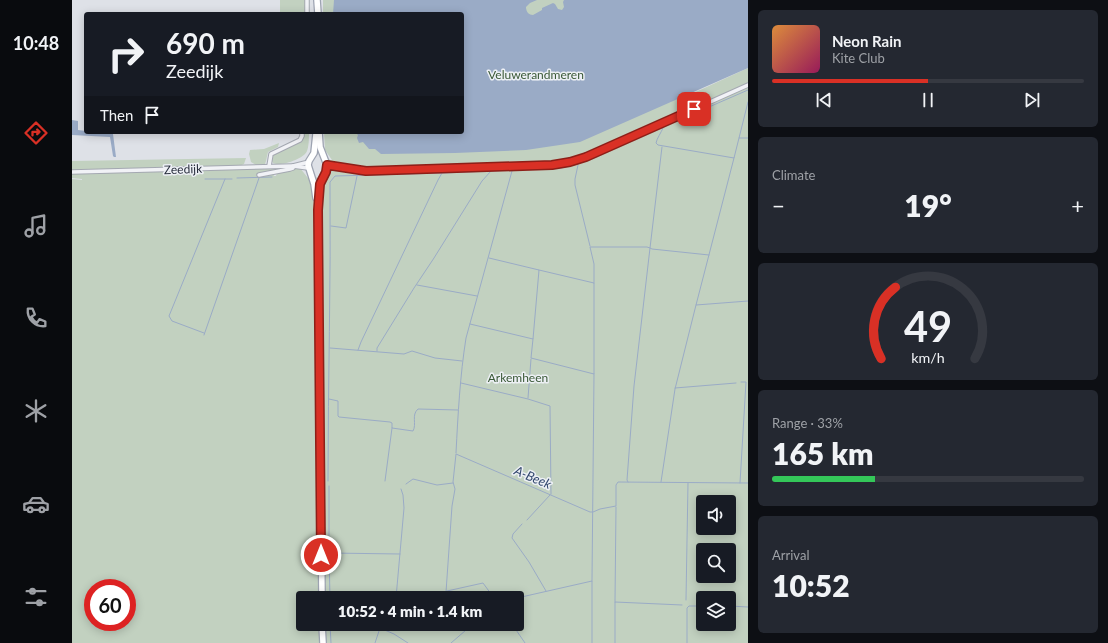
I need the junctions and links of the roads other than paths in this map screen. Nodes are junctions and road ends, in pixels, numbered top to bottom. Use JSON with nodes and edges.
{"nodes":[{"id":1,"x":307,"y":0,"type":"edge"},
{"id":2,"x":318,"y":0,"type":"edge"},
{"id":3,"x":307,"y":12,"type":"edge"},
{"id":4,"x":318,"y":12,"type":"edge"},
{"id":5,"x":748,"y":85,"type":"edge"},
{"id":6,"x":302,"y":134,"type":"edge"},
{"id":7,"x":318,"y":134,"type":"edge"},
{"id":8,"x":318,"y":134,"type":"edge"},
{"id":9,"x":324,"y":158,"type":"junction"},
{"id":10,"x":310,"y":165,"type":"junction"},
{"id":11,"x":327,"y":165,"type":"junction"},
{"id":12,"x":269,"y":166,"type":"junction"},
{"id":13,"x":293,"y":166,"type":"junction"},
{"id":14,"x":72,"y":172,"type":"edge"},
{"id":15,"x":259,"y":175,"type":"dead end"},
{"id":16,"x":323,"y":175,"type":"junction"},
{"id":17,"x":318,"y":210,"type":"junction"},
{"id":18,"x":322,"y":591,"type":"edge"},
{"id":19,"x":322,"y":631,"type":"edge"},
{"id":20,"x":323,"y":643,"type":"edge"}],
"edges":[{"from":1,"to":3,"type":"street"},
{"from":2,"to":4,"type":"main road"},
{"from":5,"to":11,"type":"street"},
{"from":6,"to":12,"type":"street"},
{"from":7,"to":9,"type":"main road"},
{"from":8,"to":10,"type":"main road"},
{"from":9,"to":10,"type":"main road"},
{"from":9,"to":11,"type":"main road"},
{"from":10,"to":13,"type":"street","name":"Zeedijk"},
{"from":10,"to":13,"type":"street","name":"Zeedijk"},
{"from":10,"to":16,"type":"main road"},
{"from":10,"to":17,"type":"main road"},
{"from":11,"to":16,"type":"main road"},
{"from":12,"to":13,"type":"street","name":"Zeedijk"},
{"from":12,"to":14,"type":"street","name":"Zeedijk"},
{"from":13,"to":15,"type":"street","name":"Zeedijk"},
{"from":16,"to":17,"type":"main road"},
{"from":17,"to":18,"type":"main road"},
{"from":19,"to":20,"type":"main road"}]}
